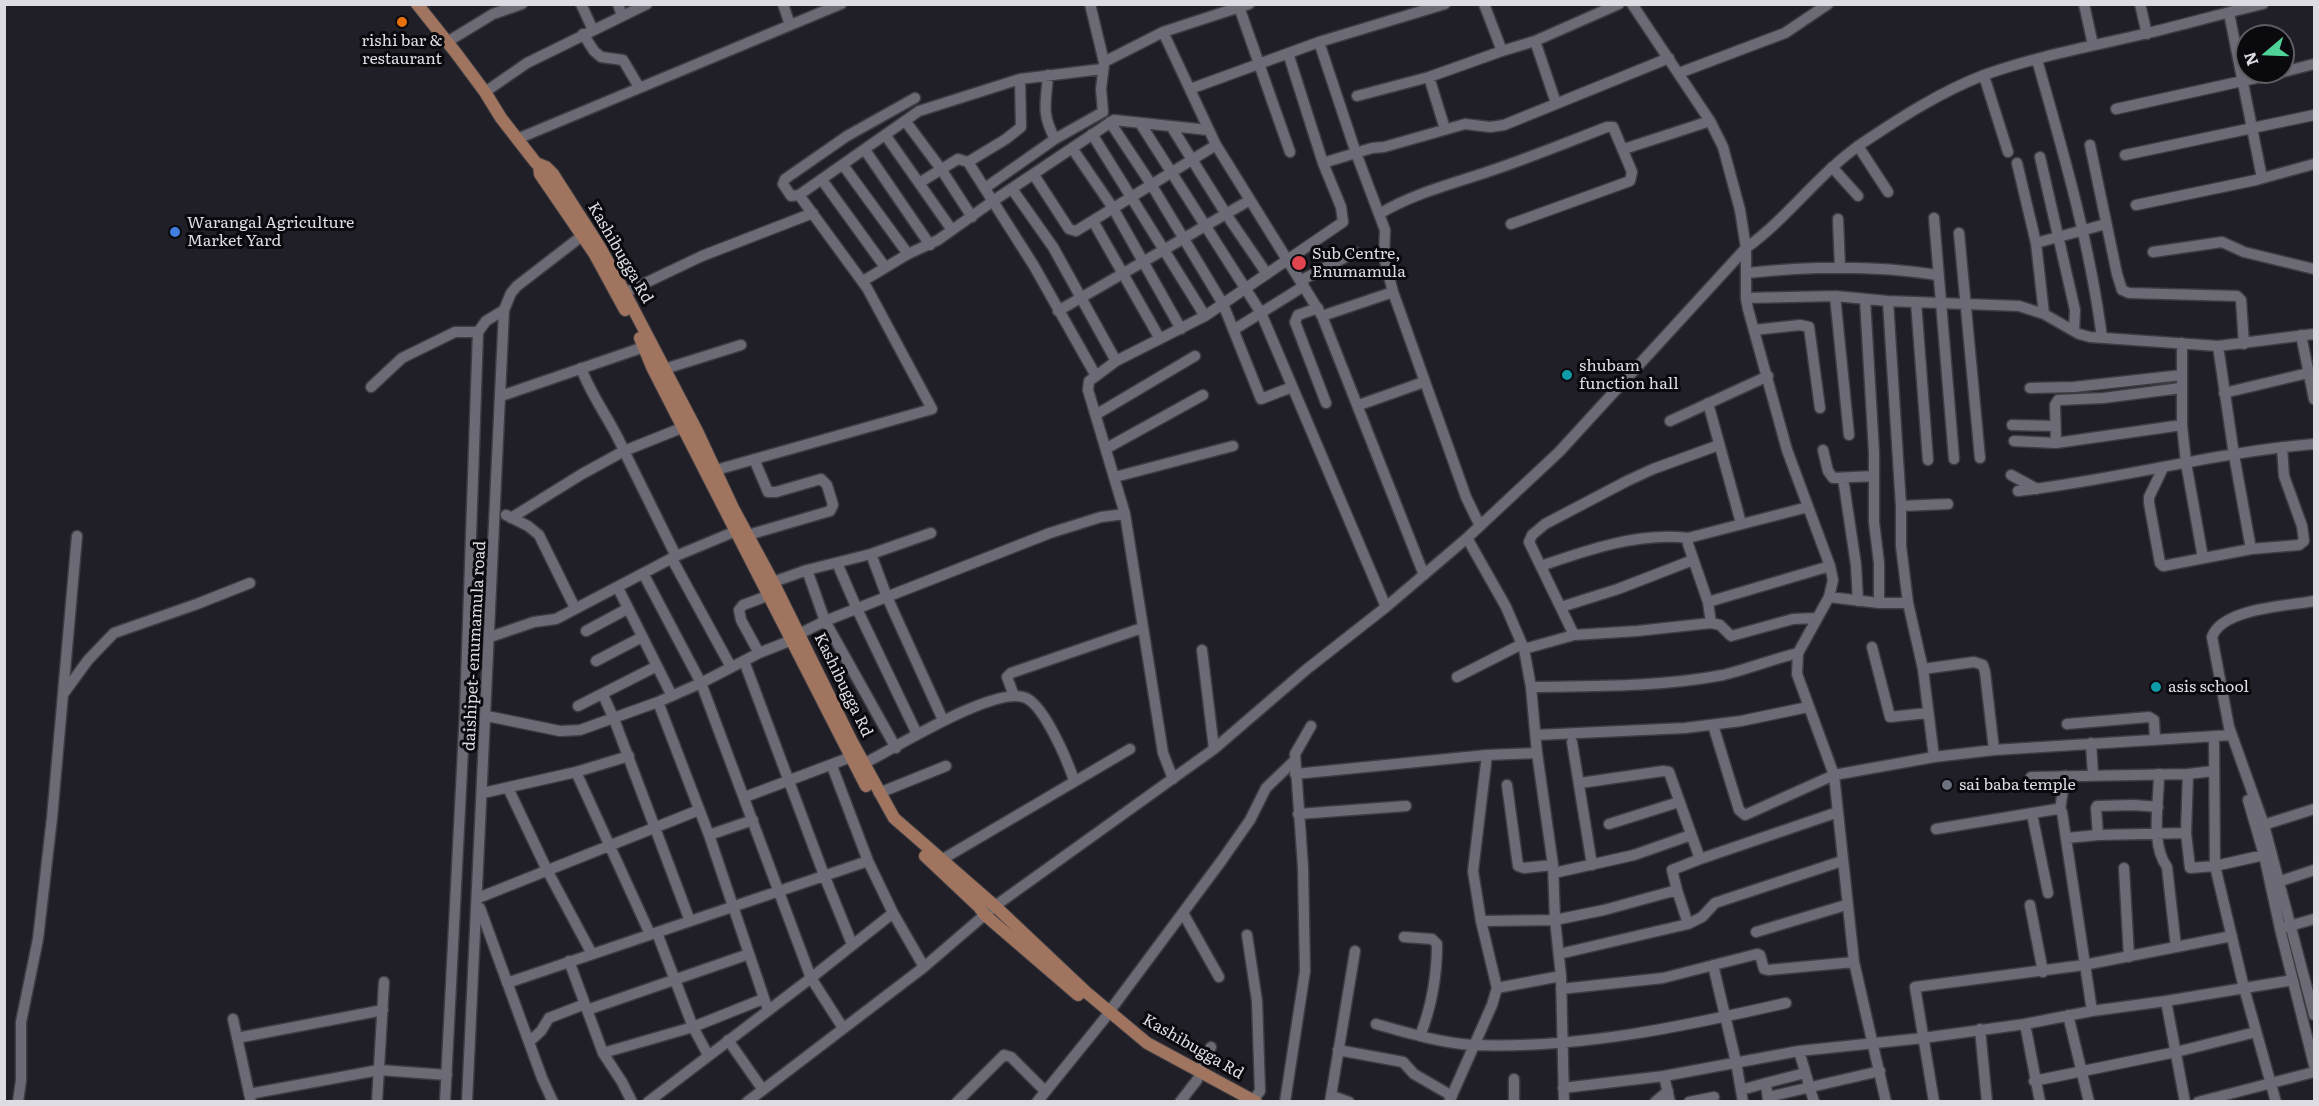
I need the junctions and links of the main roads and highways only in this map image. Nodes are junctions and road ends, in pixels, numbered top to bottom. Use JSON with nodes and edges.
{"nodes":[{"id":1,"x":417,"y":4,"type":"edge"},
{"id":2,"x":621,"y":295,"type":"junction"},
{"id":3,"x":659,"y":370,"type":"junction"},
{"id":4,"x":711,"y":471,"type":"junction"},
{"id":5,"x":771,"y":588,"type":"junction"},
{"id":6,"x":795,"y":637,"type":"junction"},
{"id":7,"x":937,"y":862,"type":"junction"},
{"id":8,"x":1107,"y":1015,"type":"junction"},
{"id":9,"x":1197,"y":1076,"type":"junction"},
{"id":10,"x":1239,"y":1101,"type":"edge"},
{"id":11,"x":1254,"y":1101,"type":"edge"}],
"edges":[{"from":1,"to":2,"type":"main road","name":"Kashibugga Rd"},
{"from":2,"to":3,"type":"main road","name":"Kashibugga Rd"},
{"from":2,"to":3,"type":"main road","name":"Kashibugga Rd"},
{"from":3,"to":4,"type":"main road","name":"Kashibugga Rd"},
{"from":3,"to":4,"type":"main road","name":"Kashibugga Rd"},
{"from":4,"to":5,"type":"main road","name":"Kashibugga Rd"},
{"from":4,"to":5,"type":"main road","name":"Kashibugga Rd"},
{"from":5,"to":6,"type":"main road","name":"Kashibugga Rd"},
{"from":6,"to":7,"type":"main road","name":"Kashibugga Rd"},
{"from":6,"to":7,"type":"main road","name":"Kashibugga Rd"},
{"from":7,"to":8,"type":"main road","name":"Kashibugga Rd"},
{"from":7,"to":8,"type":"main road","name":"Kashibugga Rd"},
{"from":8,"to":9,"type":"main road","name":"Kashibugga Rd"},
{"from":9,"to":10,"type":"main road","name":"Kashibugga Rd"},
{"from":9,"to":11,"type":"main road","name":"Kashibugga Rd"}]}
